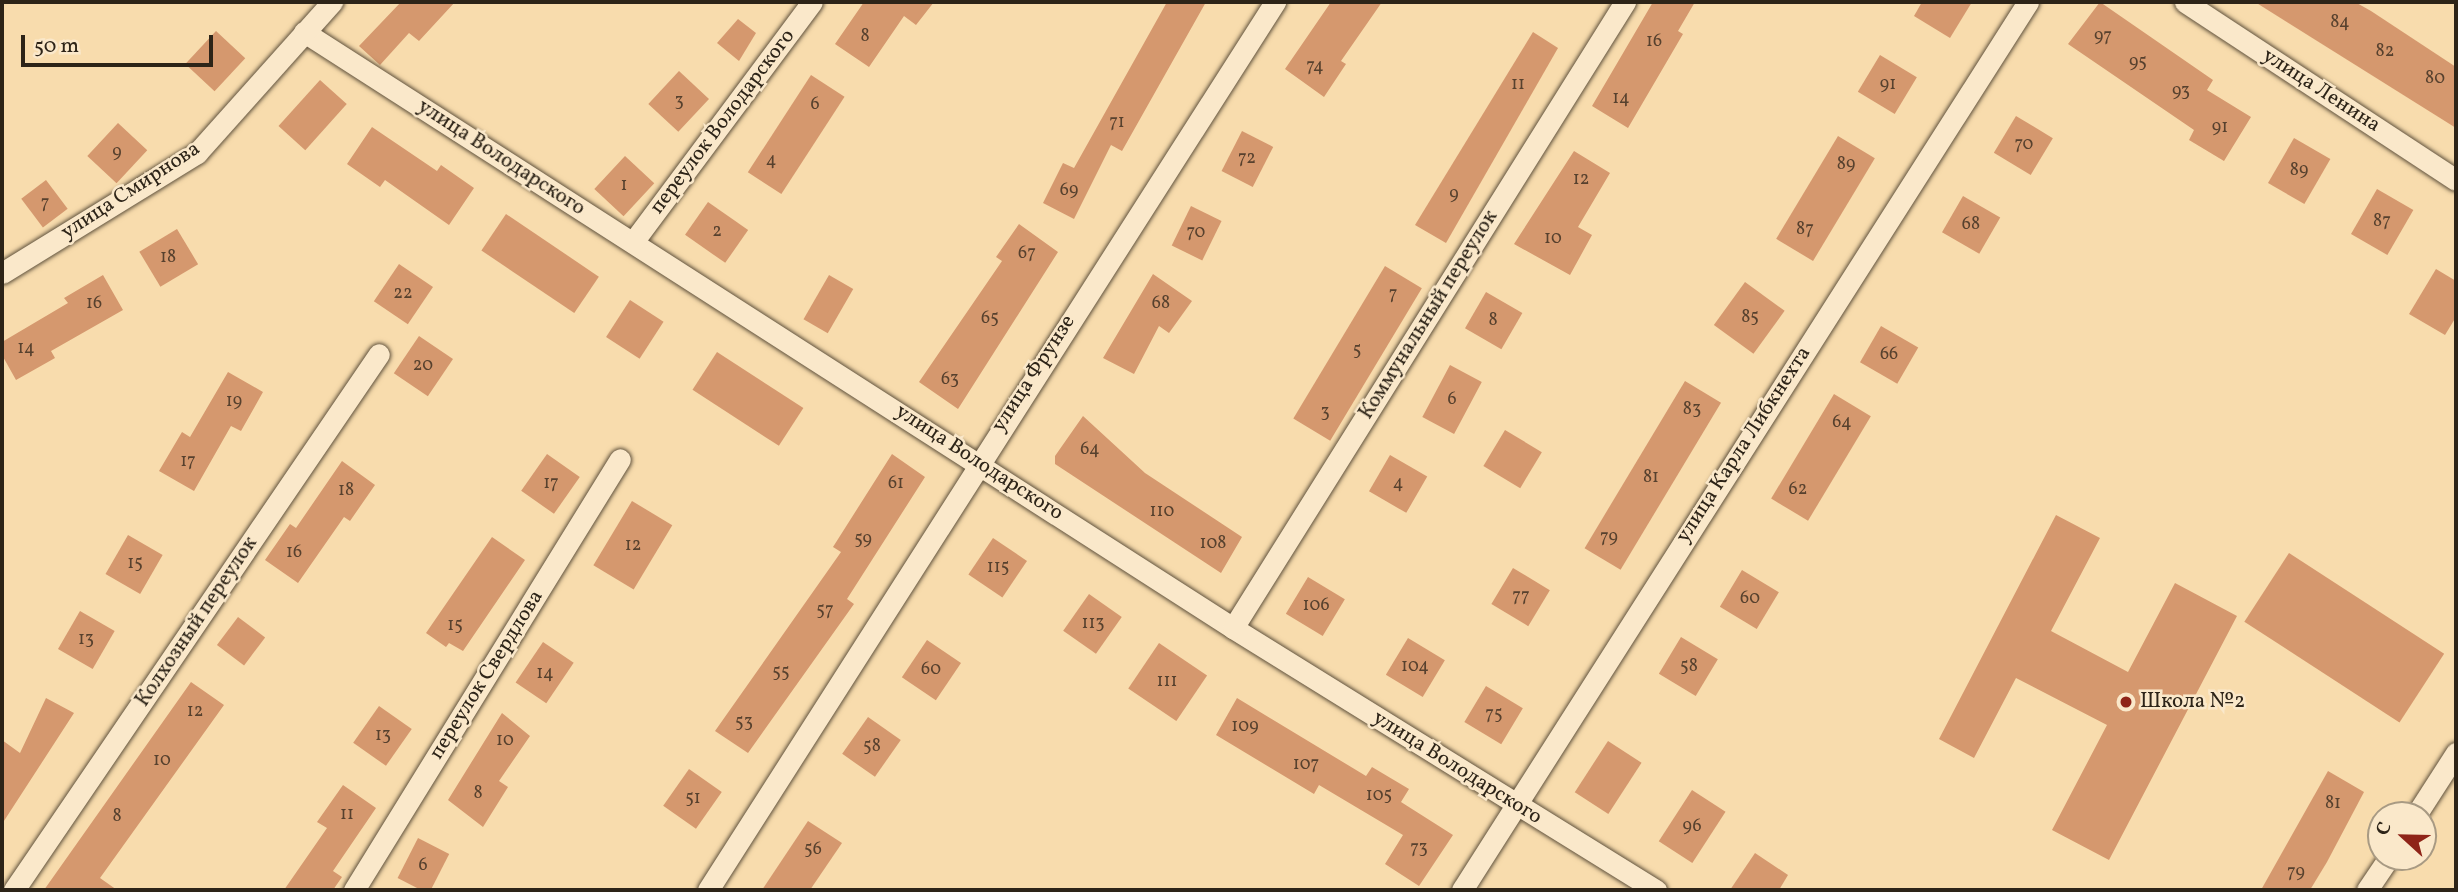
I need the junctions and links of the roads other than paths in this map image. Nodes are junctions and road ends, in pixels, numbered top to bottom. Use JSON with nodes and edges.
{"nodes":[{"id":1,"x":332,"y":2,"type":"edge"},
{"id":2,"x":813,"y":2,"type":"edge"},
{"id":3,"x":1275,"y":2,"type":"edge"},
{"id":4,"x":1625,"y":2,"type":"edge"},
{"id":5,"x":2028,"y":2,"type":"edge"},
{"id":6,"x":2185,"y":2,"type":"edge"},
{"id":7,"x":304,"y":32,"type":"junction"},
{"id":8,"x":2456,"y":180,"type":"edge"},
{"id":9,"x":633,"y":242,"type":"junction"},
{"id":10,"x":2,"y":272,"type":"edge"},
{"id":11,"x":379,"y":354,"type":"dead end"},
{"id":12,"x":620,"y":459,"type":"dead end"},
{"id":13,"x":978,"y":462,"type":"junction"},
{"id":14,"x":1233,"y":628,"type":"junction"},
{"id":15,"x":2456,"y":753,"type":"edge"},
{"id":16,"x":2425,"y":801,"type":"edge"},
{"id":17,"x":1515,"y":804,"type":"junction"},
{"id":18,"x":2380,"y":871,"type":"edge"},
{"id":19,"x":14,"y":890,"type":"edge"},
{"id":20,"x":354,"y":890,"type":"edge"},
{"id":21,"x":708,"y":890,"type":"edge"},
{"id":22,"x":1462,"y":890,"type":"edge"},
{"id":23,"x":1656,"y":890,"type":"edge"},
{"id":24,"x":2367,"y":890,"type":"edge"}],
"edges":[{"from":1,"to":7,"type":"street","name":"улица Смирнова"},
{"from":2,"to":9,"type":"street","name":"переулок Володарского"},
{"from":3,"to":13,"type":"street","name":"улица Фрунзе"},
{"from":4,"to":14,"type":"street","name":"Коммунальный переулок"},
{"from":5,"to":17,"type":"street","name":"улица Карла Либкнехта"},
{"from":6,"to":8,"type":"street","name":"улица Ленина"},
{"from":7,"to":9,"type":"street","name":"улица Володарского"},
{"from":7,"to":10,"type":"street","name":"улица Смирнова"},
{"from":9,"to":13,"type":"street","name":"улица Володарского"},
{"from":11,"to":19,"type":"street","name":"Колхозный переулок"},
{"from":12,"to":20,"type":"street","name":"переулок Свердлова"},
{"from":13,"to":14,"type":"street","name":"улица Володарского"},
{"from":13,"to":21,"type":"street","name":"улица Фрунзе"},
{"from":14,"to":17,"type":"street","name":"улица Володарского"},
{"from":15,"to":16,"type":"street"},
{"from":17,"to":22,"type":"street","name":"улица Карла Либкнехта"},
{"from":17,"to":23,"type":"street","name":"улица Володарского"},
{"from":18,"to":24,"type":"street"}]}
